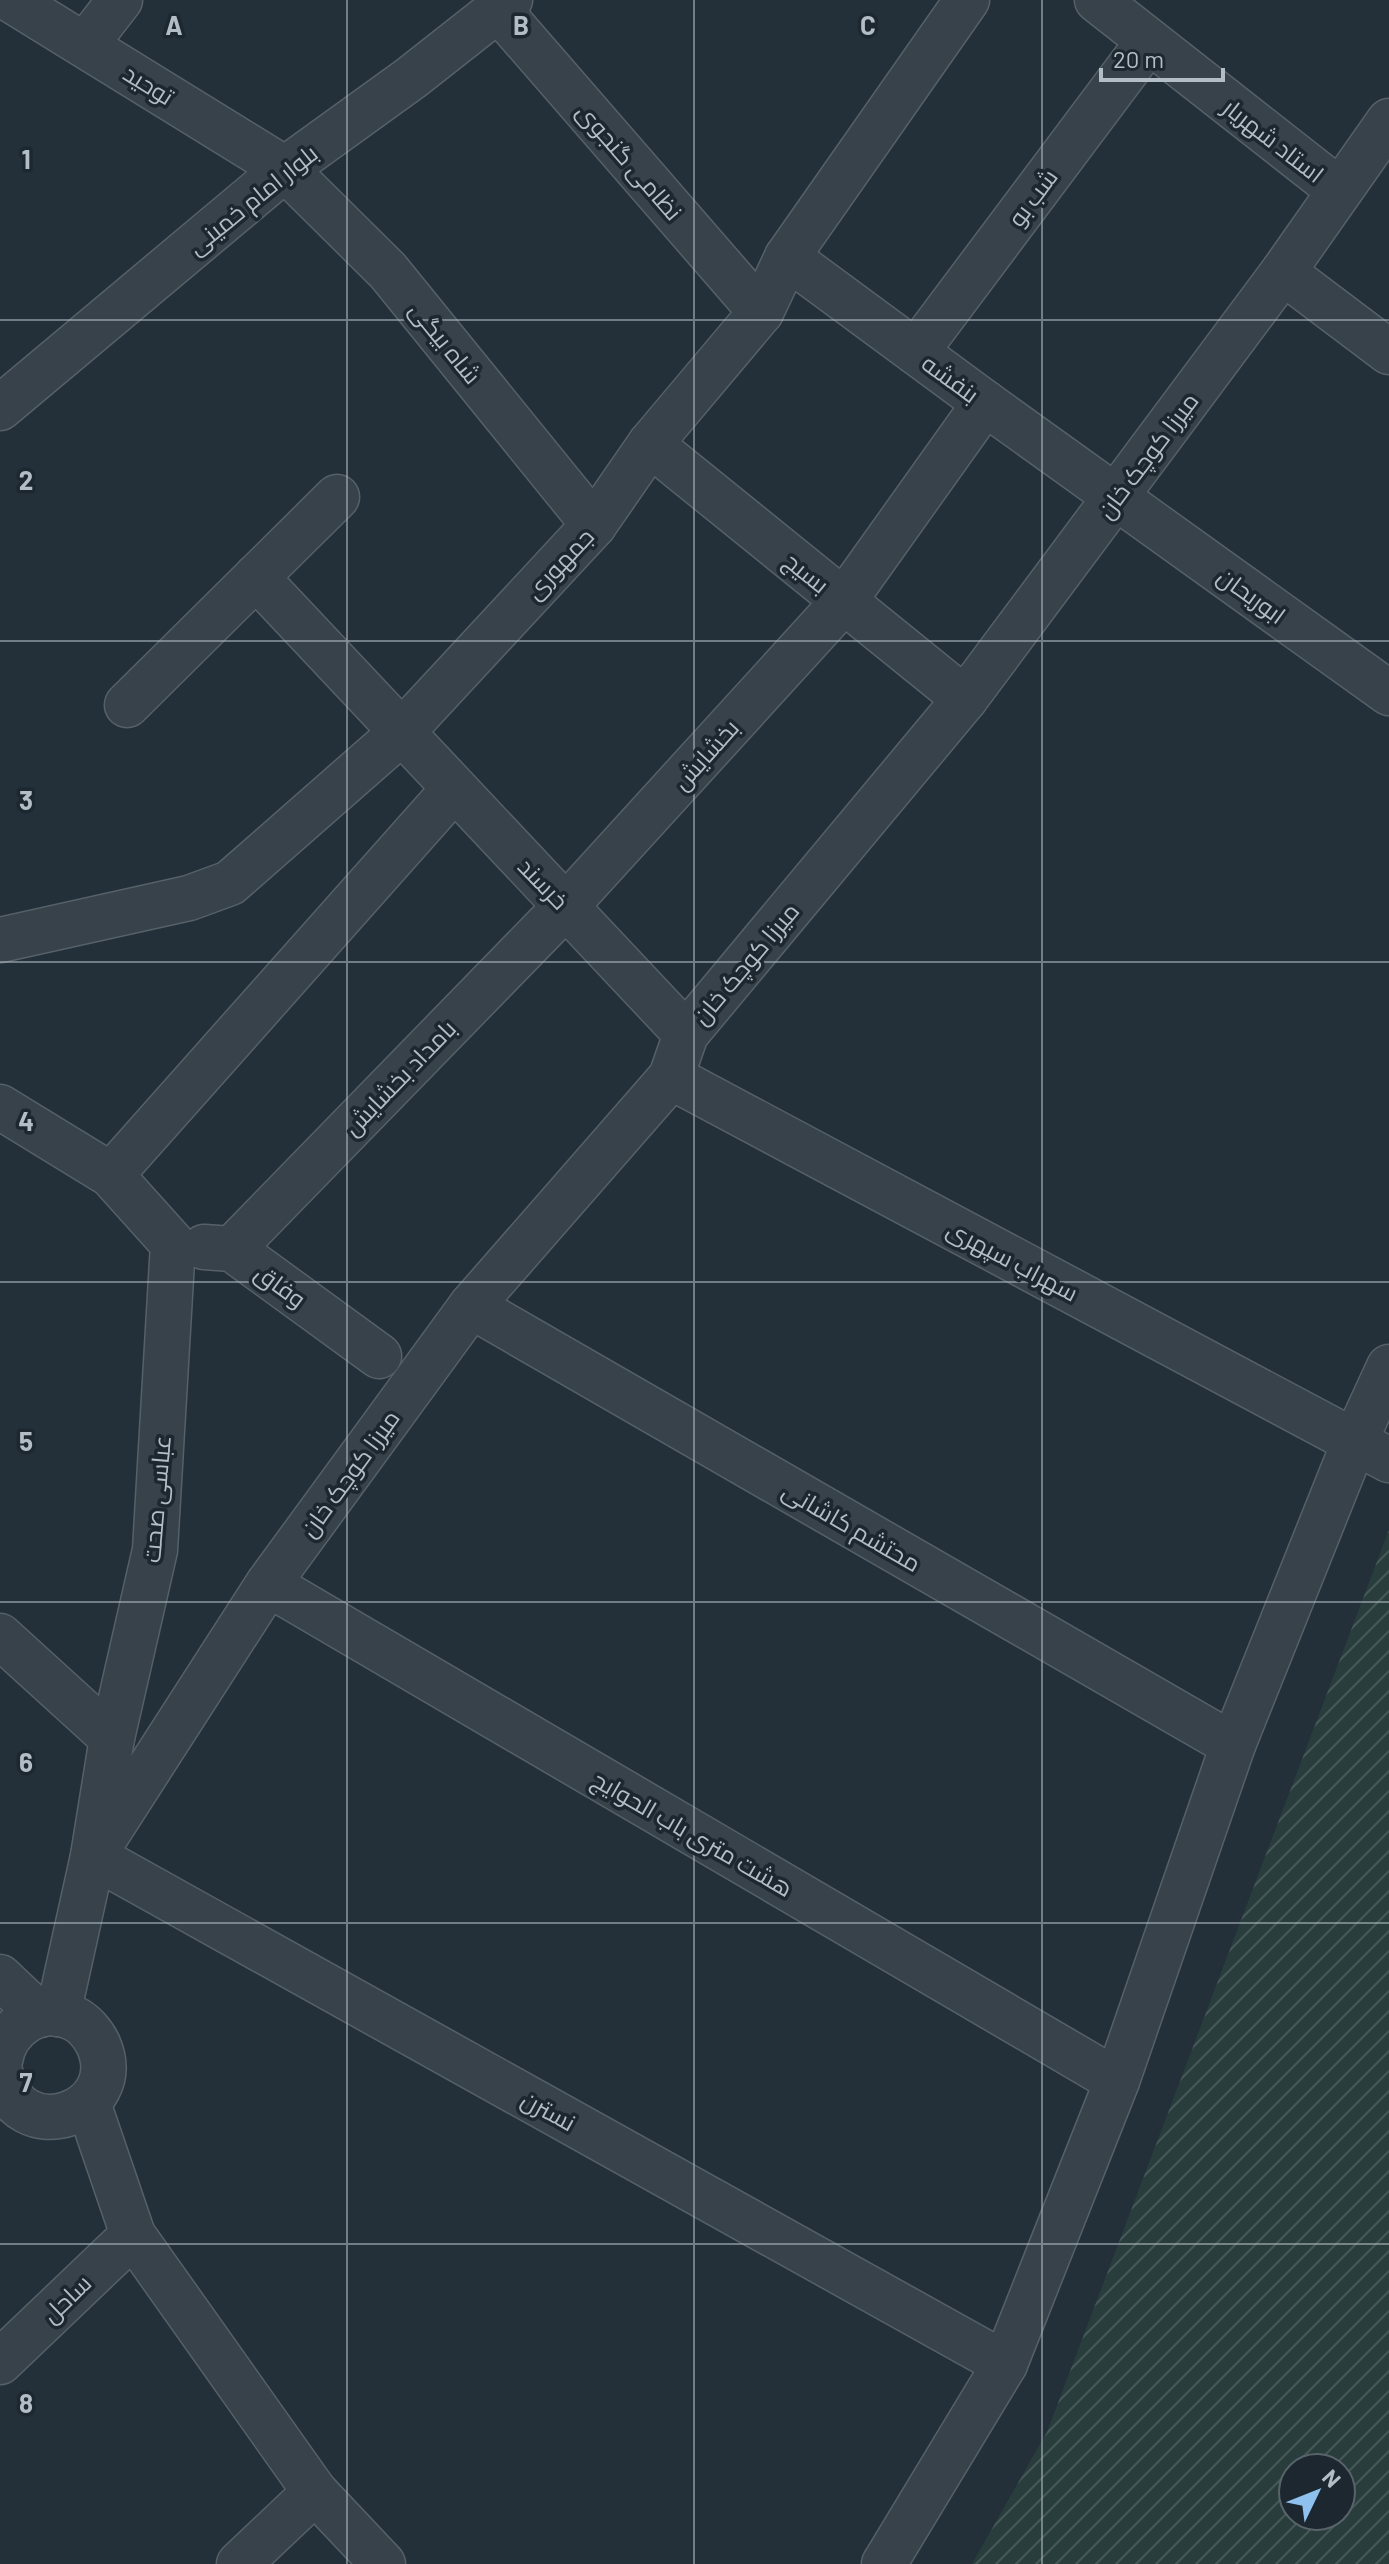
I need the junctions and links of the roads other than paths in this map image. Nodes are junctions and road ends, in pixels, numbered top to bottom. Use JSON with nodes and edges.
{"nodes":[{"id":1,"x":11,"y":0,"type":"edge"},
{"id":2,"x":120,"y":0,"type":"edge"},
{"id":3,"x":967,"y":0,"type":"edge"},
{"id":4,"x":1097,"y":0,"type":"edge"},
{"id":5,"x":504,"y":5,"type":"edge"},
{"id":6,"x":1148,"y":42,"type":"junction"},
{"id":7,"x":86,"y":44,"type":"junction"},
{"id":8,"x":1389,"y":121,"type":"edge"},
{"id":9,"x":285,"y":169,"type":"junction"},
{"id":10,"x":1339,"y":190,"type":"junction"},
{"id":11,"x":787,"y":257,"type":"junction"},
{"id":12,"x":1283,"y":272,"type":"junction"},
{"id":13,"x":761,"y":312,"type":"junction"},
{"id":14,"x":916,"y":352,"type":"junction"},
{"id":15,"x":1389,"y":352,"type":"edge"},
{"id":16,"x":985,"y":403,"type":"junction"},
{"id":17,"x":0,"y":408,"type":"edge"},
{"id":18,"x":650,"y":444,"type":"junction"},
{"id":19,"x":337,"y":497,"type":"dead end"},
{"id":20,"x":1116,"y":497,"type":"junction"},
{"id":21,"x":594,"y":525,"type":"junction"},
{"id":22,"x":256,"y":577,"type":"junction"},
{"id":23,"x":844,"y":601,"type":"junction"},
{"id":24,"x":1389,"y":693,"type":"edge"},
{"id":25,"x":965,"y":699,"type":"junction"},
{"id":26,"x":127,"y":705,"type":"dead end"},
{"id":27,"x":401,"y":733,"type":"junction"},
{"id":28,"x":454,"y":789,"type":"junction"},
{"id":29,"x":566,"y":906,"type":"junction"},
{"id":30,"x":0,"y":940,"type":"edge"},
{"id":31,"x":686,"y":1034,"type":"junction"},
{"id":32,"x":671,"y":1077,"type":"junction"},
{"id":33,"x":0,"y":1107,"type":"edge"},
{"id":34,"x":111,"y":1175,"type":"junction"},
{"id":35,"x":173,"y":1244,"type":"junction"},
{"id":36,"x":232,"y":1249,"type":"junction"},
{"id":37,"x":471,"y":1306,"type":"junction"},
{"id":38,"x":379,"y":1356,"type":"dead end"},
{"id":39,"x":1389,"y":1367,"type":"edge"},
{"id":40,"x":1372,"y":1451,"type":"edge"},
{"id":41,"x":268,"y":1584,"type":"junction"},
{"id":42,"x":0,"y":1636,"type":"edge"},
{"id":43,"x":112,"y":1738,"type":"junction"},
{"id":44,"x":1233,"y":1745,"type":"junction"},
{"id":45,"x":93,"y":1856,"type":"junction"},
{"id":46,"x":0,"y":1977,"type":"edge"},
{"id":47,"x":49,"y":2014,"type":"junction"},
{"id":48,"x":0,"y":2058,"type":"edge"},
{"id":49,"x":1117,"y":2081,"type":"junction"},
{"id":50,"x":88,"y":2103,"type":"junction"},
{"id":51,"x":133,"y":2235,"type":"junction"},
{"id":52,"x":0,"y":2362,"type":"edge"},
{"id":53,"x":1005,"y":2364,"type":"junction"},
{"id":54,"x":315,"y":2492,"type":"junction"},
{"id":55,"x":239,"y":2564,"type":"edge"},
{"id":56,"x":383,"y":2564,"type":"edge"},
{"id":57,"x":884,"y":2564,"type":"edge"}],
"edges":[{"from":1,"to":7,"type":"street","name":"توحید"},
{"from":2,"to":7,"type":"street"},
{"from":3,"to":11,"type":"street","name":"جمهوری"},
{"from":4,"to":6,"type":"street","name":"استاد شهریار"},
{"from":5,"to":9,"type":"street","name":"بلوار امام خمینی"},
{"from":5,"to":13,"type":"street","name":"نظامی گنجوی"},
{"from":6,"to":10,"type":"street","name":"استاد شهریار"},
{"from":6,"to":14,"type":"street","name":"شب بو"},
{"from":7,"to":9,"type":"street","name":"توحید"},
{"from":8,"to":10,"type":"street","name":"میرزا کوچک خان"},
{"from":9,"to":17,"type":"street","name":"بلوار امام خمینی"},
{"from":9,"to":21,"type":"street","name":"شاه بیگی"},
{"from":10,"to":12,"type":"street","name":"میرزا کوچک خان"},
{"from":11,"to":13,"type":"street","name":"جمهوری"},
{"from":11,"to":14,"type":"street","name":"بنفشه"},
{"from":12,"to":15,"type":"street"},
{"from":12,"to":20,"type":"street","name":"میرزا کوچک خان"},
{"from":13,"to":18,"type":"street","name":"جمهوری"},
{"from":14,"to":16,"type":"street","name":"بنفشه"},
{"from":16,"to":20,"type":"street","name":"بنفشه"},
{"from":16,"to":23,"type":"street","name":"بخشایش"},
{"from":18,"to":21,"type":"street","name":"جمهوری"},
{"from":18,"to":23,"type":"street","name":"بسیج"},
{"from":19,"to":22,"type":"street"},
{"from":20,"to":24,"type":"street","name":"ابوریحان"},
{"from":20,"to":25,"type":"street","name":"میرزا کوچک خان"},
{"from":21,"to":27,"type":"street","name":"جمهوری"},
{"from":22,"to":26,"type":"street"},
{"from":22,"to":27,"type":"street","name":"خرسند"},
{"from":23,"to":25,"type":"street","name":"بسیج"},
{"from":23,"to":29,"type":"street","name":"بخشایش"},
{"from":25,"to":31,"type":"street","name":"میرزا کوچک خان"},
{"from":27,"to":28,"type":"street","name":"خرسند"},
{"from":27,"to":30,"type":"street","name":"جمهوری"},
{"from":28,"to":29,"type":"street","name":"خرسند"},
{"from":28,"to":34,"type":"street"},
{"from":29,"to":31,"type":"street","name":"خرسند"},
{"from":29,"to":36,"type":"street","name":"بامداد بخشایش"},
{"from":31,"to":32,"type":"street","name":"میرزا کوچک خان"},
{"from":32,"to":37,"type":"street","name":"میرزا کوچک خان"},
{"from":32,"to":40,"type":"street","name":"سهراب سپهری"},
{"from":33,"to":34,"type":"street"},
{"from":34,"to":35,"type":"street"},
{"from":35,"to":36,"type":"street","name":"وفاق"},
{"from":35,"to":43,"type":"street","name":"عباسی صحت"},
{"from":36,"to":38,"type":"street","name":"وفاق"},
{"from":37,"to":41,"type":"street","name":"میرزا کوچک خان"},
{"from":37,"to":44,"type":"street","name":"محتشم کاشانی"},
{"from":39,"to":40,"type":"street"},
{"from":40,"to":44,"type":"street"},
{"from":41,"to":45,"type":"street","name":"میرزا کوچک خان"},
{"from":41,"to":49,"type":"street","name":"هشت متری باب الحوایج"},
{"from":42,"to":43,"type":"street"},
{"from":43,"to":45,"type":"street","name":"عباسی صحت"},
{"from":44,"to":49,"type":"street"},
{"from":45,"to":47,"type":"street","name":"عباسی صحت"},
{"from":45,"to":53,"type":"street","name":"نسترن"},
{"from":46,"to":47,"type":"street"},
{"from":47,"to":48,"type":"street"},
{"from":47,"to":50,"type":"street"},
{"from":48,"to":50,"type":"street"},
{"from":49,"to":53,"type":"street"},
{"from":50,"to":51,"type":"street"},
{"from":51,"to":52,"type":"street","name":"ساحل"},
{"from":51,"to":54,"type":"street"},
{"from":53,"to":57,"type":"street"},
{"from":54,"to":55,"type":"street"},
{"from":54,"to":56,"type":"street"}]}
